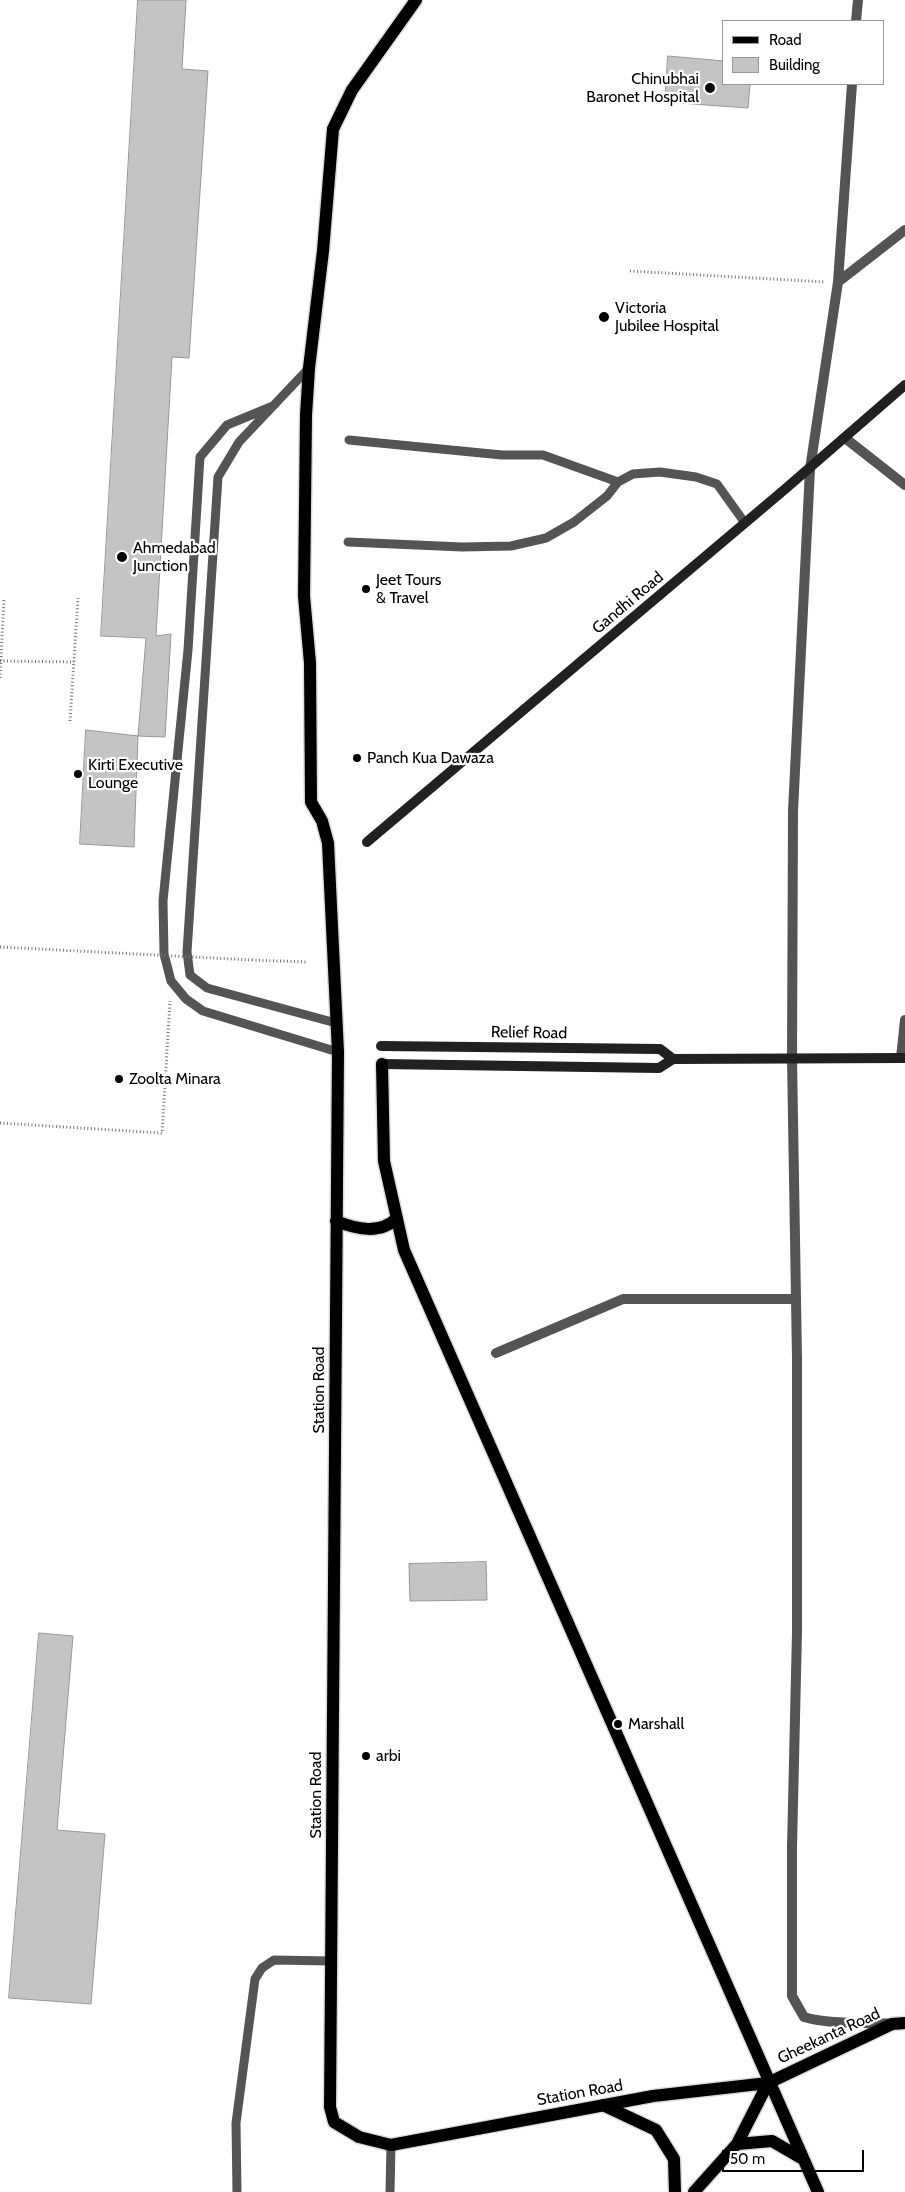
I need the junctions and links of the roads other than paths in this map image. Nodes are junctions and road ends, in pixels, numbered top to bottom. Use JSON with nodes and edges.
{"nodes":[{"id":1,"x":416,"y":0,"type":"edge"},
{"id":2,"x":858,"y":0,"type":"edge"},
{"id":3,"x":856,"y":20,"type":"edge"},
{"id":4,"x":852,"y":85,"type":"edge"},
{"id":5,"x":905,"y":230,"type":"edge"},
{"id":6,"x":838,"y":282,"type":"junction"},
{"id":7,"x":309,"y":368,"type":"junction"},
{"id":8,"x":905,"y":385,"type":"edge"},
{"id":9,"x":273,"y":406,"type":"junction"},
{"id":10,"x":845,"y":438,"type":"junction"},
{"id":11,"x":349,"y":440,"type":"dead end"},
{"id":12,"x":810,"y":469,"type":"junction"},
{"id":13,"x":618,"y":482,"type":"junction"},
{"id":14,"x":905,"y":485,"type":"edge"},
{"id":15,"x":746,"y":523,"type":"junction"},
{"id":16,"x":348,"y":542,"type":"dead end"},
{"id":17,"x":367,"y":842,"type":"dead end"},
{"id":18,"x":905,"y":1020,"type":"edge"},
{"id":19,"x":336,"y":1024,"type":"junction"},
{"id":20,"x":381,"y":1046,"type":"dead end"},
{"id":21,"x":338,"y":1052,"type":"junction"},
{"id":22,"x":792,"y":1058,"type":"junction"},
{"id":23,"x":903,"y":1058,"type":"edge"},
{"id":24,"x":673,"y":1059,"type":"junction"},
{"id":25,"x":382,"y":1064,"type":"joint"},
{"id":26,"x":396,"y":1218,"type":"junction"},
{"id":27,"x":336,"y":1221,"type":"junction"},
{"id":28,"x":796,"y":1299,"type":"junction"},
{"id":29,"x":496,"y":1353,"type":"dead end"},
{"id":30,"x":331,"y":1961,"type":"junction"},
{"id":31,"x":905,"y":2023,"type":"edge"},
{"id":32,"x":892,"y":2024,"type":"junction"},
{"id":33,"x":768,"y":2083,"type":"junction"},
{"id":34,"x":602,"y":2105,"type":"junction"},
{"id":35,"x":737,"y":2144,"type":"junction"},
{"id":36,"x":391,"y":2145,"type":"junction"},
{"id":37,"x":803,"y":2159,"type":"junction"},
{"id":38,"x":237,"y":2192,"type":"edge"},
{"id":39,"x":390,"y":2192,"type":"edge"},
{"id":40,"x":675,"y":2192,"type":"edge"},
{"id":41,"x":694,"y":2192,"type":"edge"},
{"id":42,"x":818,"y":2192,"type":"edge"}],
"edges":[{"from":1,"to":7,"type":"main road","name":"Station Road"},
{"from":2,"to":3,"type":"street"},
{"from":4,"to":6,"type":"street"},
{"from":5,"to":6,"type":"street"},
{"from":6,"to":12,"type":"street"},
{"from":7,"to":9,"type":"lane"},
{"from":7,"to":19,"type":"main road","name":"Station Road"},
{"from":8,"to":10,"type":"main road","name":"Gandhi Road"},
{"from":9,"to":19,"type":"lane"},
{"from":9,"to":21,"type":"lane"},
{"from":10,"to":12,"type":"main road","name":"Gandhi Road"},
{"from":10,"to":14,"type":"street"},
{"from":11,"to":13,"type":"lane"},
{"from":12,"to":15,"type":"main road","name":"Gandhi Road"},
{"from":12,"to":22,"type":"street"},
{"from":13,"to":15,"type":"lane"},
{"from":13,"to":16,"type":"lane"},
{"from":15,"to":17,"type":"main road","name":"Gandhi Road"},
{"from":18,"to":23,"type":"street"},
{"from":19,"to":21,"type":"main road","name":"Station Road"},
{"from":20,"to":24,"type":"main road","name":"Relief Road"},
{"from":21,"to":27,"type":"main road","name":"Station Road"},
{"from":22,"to":23,"type":"main road","name":"Relief Road"},
{"from":22,"to":24,"type":"main road","name":"Relief Road"},
{"from":22,"to":28,"type":"street"},
{"from":24,"to":25,"type":"main road","name":"Relief Road"},
{"from":25,"to":26,"type":"main road"},
{"from":26,"to":27,"type":"main road"},
{"from":26,"to":33,"type":"main road"},
{"from":27,"to":30,"type":"main road","name":"Station Road"},
{"from":28,"to":29,"type":"street"},
{"from":28,"to":32,"type":"street"},
{"from":30,"to":36,"type":"main road","name":"Station Road"},
{"from":30,"to":38,"type":"lane"},
{"from":31,"to":32,"type":"main road","name":"Gheekanta Road"},
{"from":32,"to":33,"type":"main road","name":"Gheekanta Road"},
{"from":33,"to":34,"type":"main road","name":"Station Road"},
{"from":33,"to":35,"type":"main road"},
{"from":33,"to":37,"type":"main road"},
{"from":34,"to":36,"type":"main road","name":"Station Road"},
{"from":34,"to":40,"type":"main road"},
{"from":35,"to":37,"type":"main road"},
{"from":35,"to":41,"type":"main road"},
{"from":36,"to":39,"type":"lane"},
{"from":37,"to":42,"type":"main road"}]}
